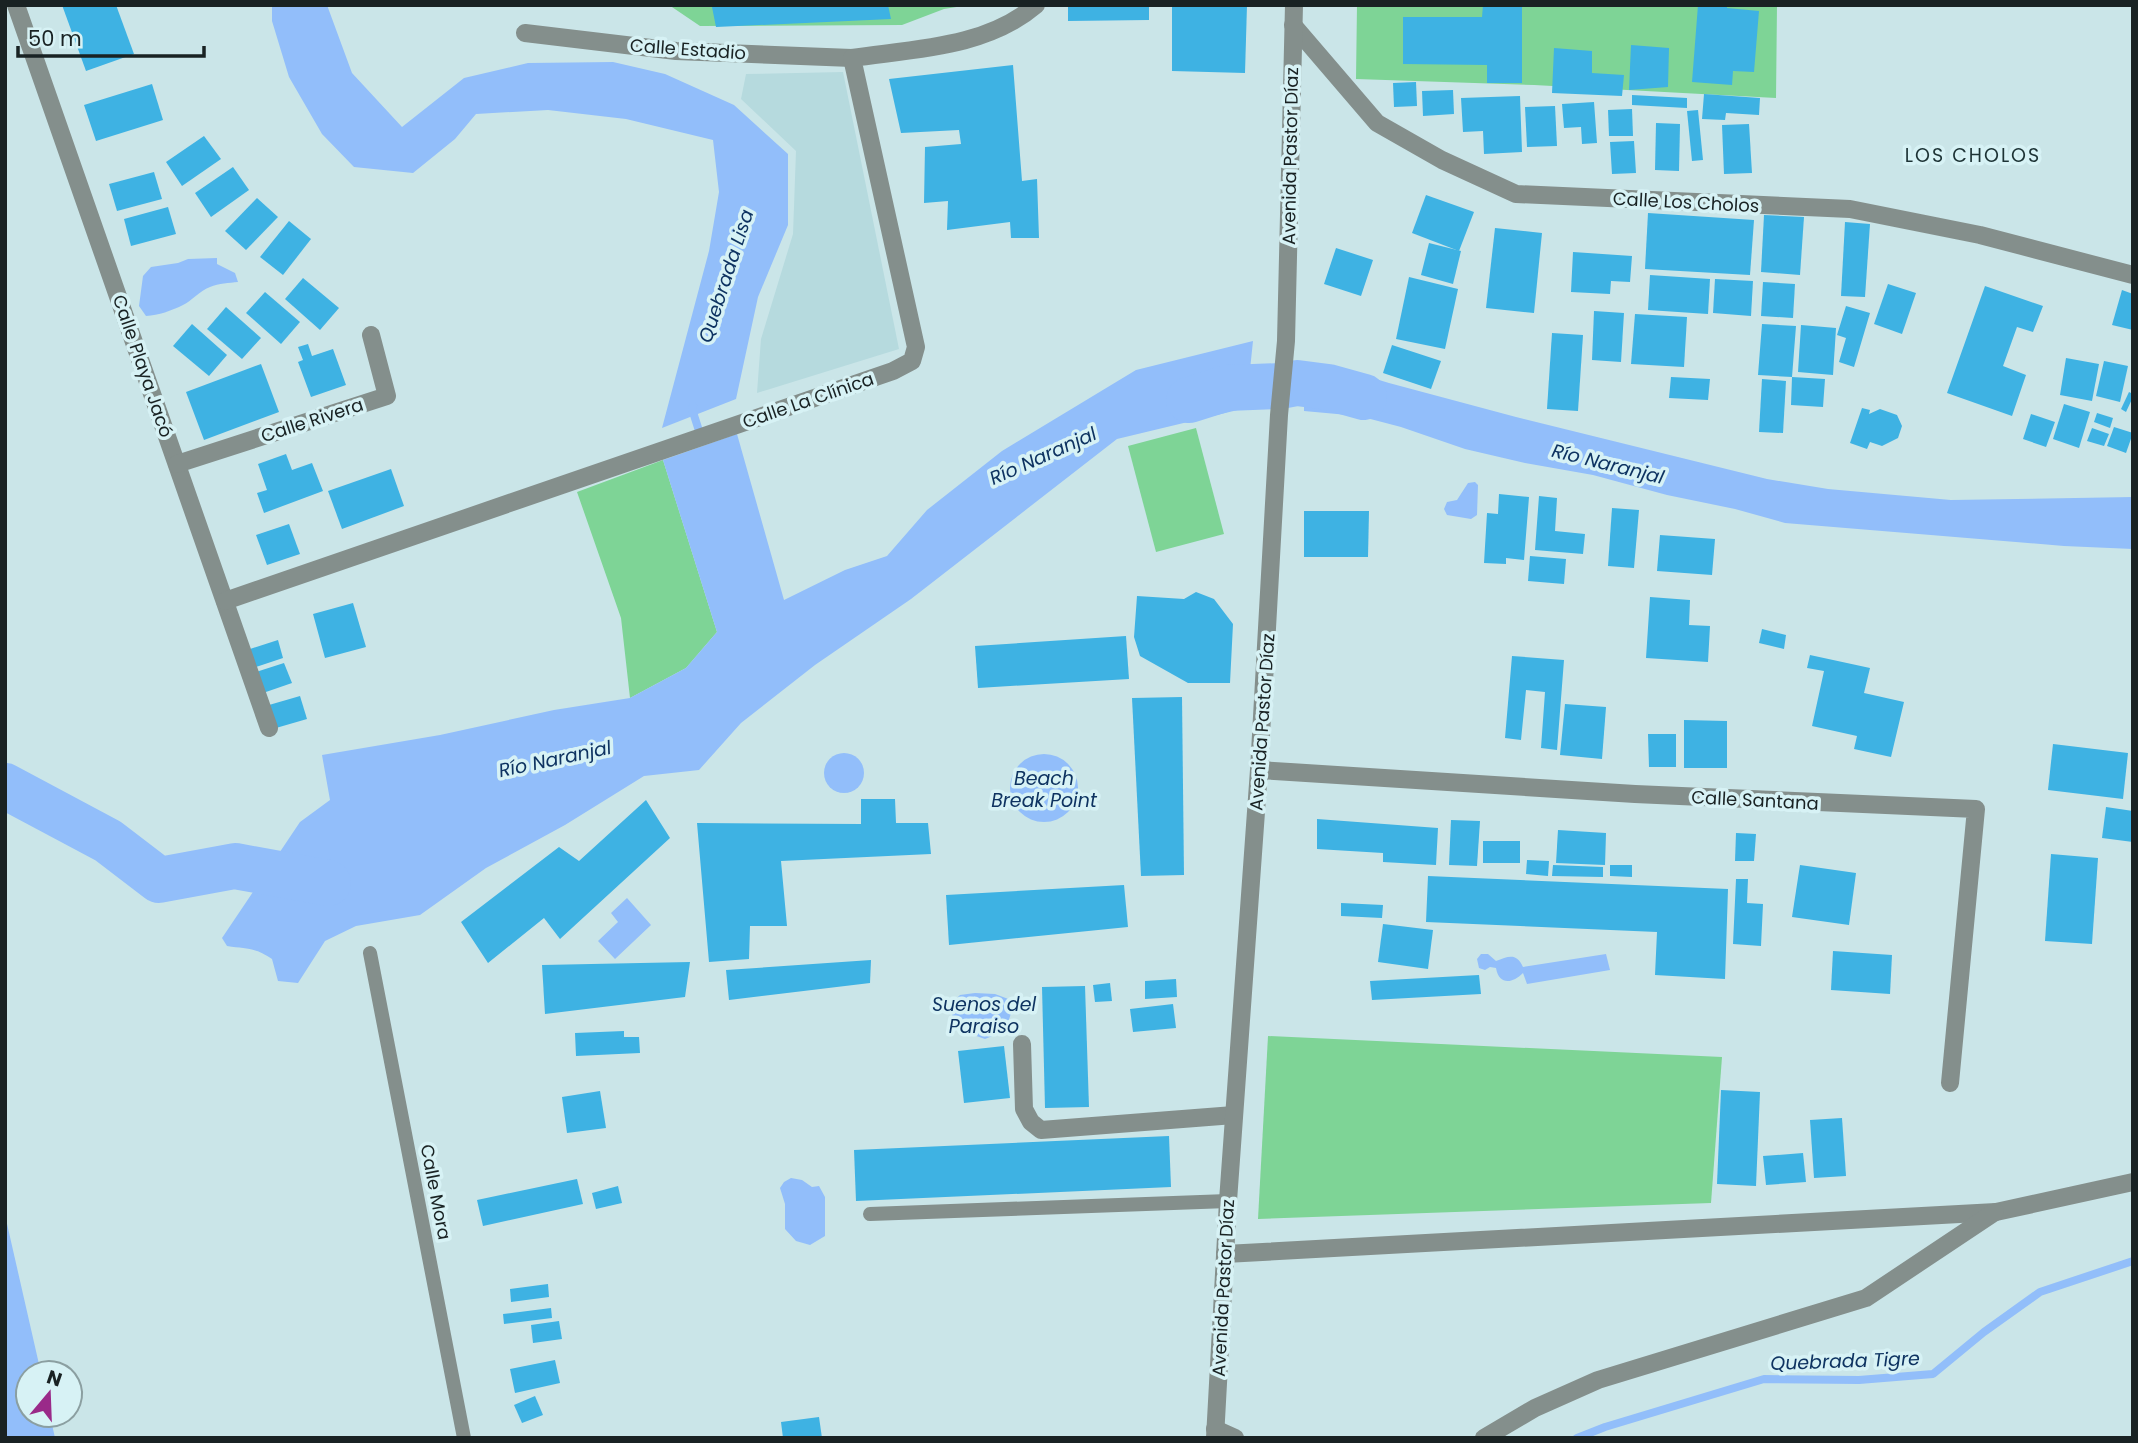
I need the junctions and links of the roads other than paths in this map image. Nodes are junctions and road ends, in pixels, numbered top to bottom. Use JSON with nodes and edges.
{"nodes":[{"id":1,"x":16,"y":5,"type":"edge"},
{"id":2,"x":1035,"y":5,"type":"edge"},
{"id":3,"x":1294,"y":5,"type":"edge"},
{"id":4,"x":1293,"y":24,"type":"junction"},
{"id":5,"x":524,"y":33,"type":"dead end"},
{"id":6,"x":852,"y":58,"type":"junction"},
{"id":7,"x":2133,"y":275,"type":"edge"},
{"id":8,"x":371,"y":335,"type":"dead end"},
{"id":9,"x":177,"y":464,"type":"junction"},
{"id":10,"x":225,"y":601,"type":"junction"},
{"id":11,"x":269,"y":728,"type":"dead end"},
{"id":12,"x":1259,"y":769,"type":"junction"},
{"id":13,"x":370,"y":953,"type":"dead end"},
{"id":14,"x":1021,"y":1044,"type":"dead end"},
{"id":15,"x":1950,"y":1083,"type":"dead end"},
{"id":16,"x":1234,"y":1115,"type":"junction"},
{"id":17,"x":2133,"y":1182,"type":"edge"},
{"id":18,"x":1228,"y":1201,"type":"junction"},
{"id":19,"x":1996,"y":1212,"type":"junction"},
{"id":20,"x":870,"y":1214,"type":"dead end"},
{"id":21,"x":1225,"y":1254,"type":"junction"},
{"id":22,"x":1215,"y":1433,"type":"edge"},
{"id":23,"x":464,"y":1438,"type":"edge"},
{"id":24,"x":1235,"y":1438,"type":"edge"},
{"id":25,"x":1483,"y":1438,"type":"edge"}],
"edges":[{"from":1,"to":9,"type":"street","name":"Calle Playa Jacó"},
{"from":2,"to":6,"type":"street"},
{"from":3,"to":4,"type":"street","name":"Avenida Pastor Díaz"},
{"from":4,"to":7,"type":"street","name":"Calle Los Cholos"},
{"from":4,"to":12,"type":"street","name":"Avenida Pastor Díaz"},
{"from":5,"to":6,"type":"street","name":"Calle Estadio"},
{"from":6,"to":10,"type":"street","name":"Calle La Clínica"},
{"from":8,"to":9,"type":"street","name":"Calle Rivera"},
{"from":9,"to":10,"type":"street","name":"Calle Playa Jacó"},
{"from":10,"to":11,"type":"street","name":"Calle Playa Jacó"},
{"from":12,"to":15,"type":"street","name":"Calle Santana"},
{"from":12,"to":16,"type":"street","name":"Avenida Pastor Díaz"},
{"from":13,"to":23,"type":"lane","name":"Calle Mora"},
{"from":14,"to":16,"type":"street"},
{"from":16,"to":18,"type":"street","name":"Avenida Pastor Díaz"},
{"from":17,"to":19,"type":"street"},
{"from":18,"to":20,"type":"lane"},
{"from":18,"to":21,"type":"street","name":"Avenida Pastor Díaz"},
{"from":19,"to":21,"type":"street"},
{"from":19,"to":25,"type":"street"},
{"from":21,"to":22,"type":"street","name":"Avenida Pastor Díaz"},
{"from":22,"to":24,"type":"street"}]}
